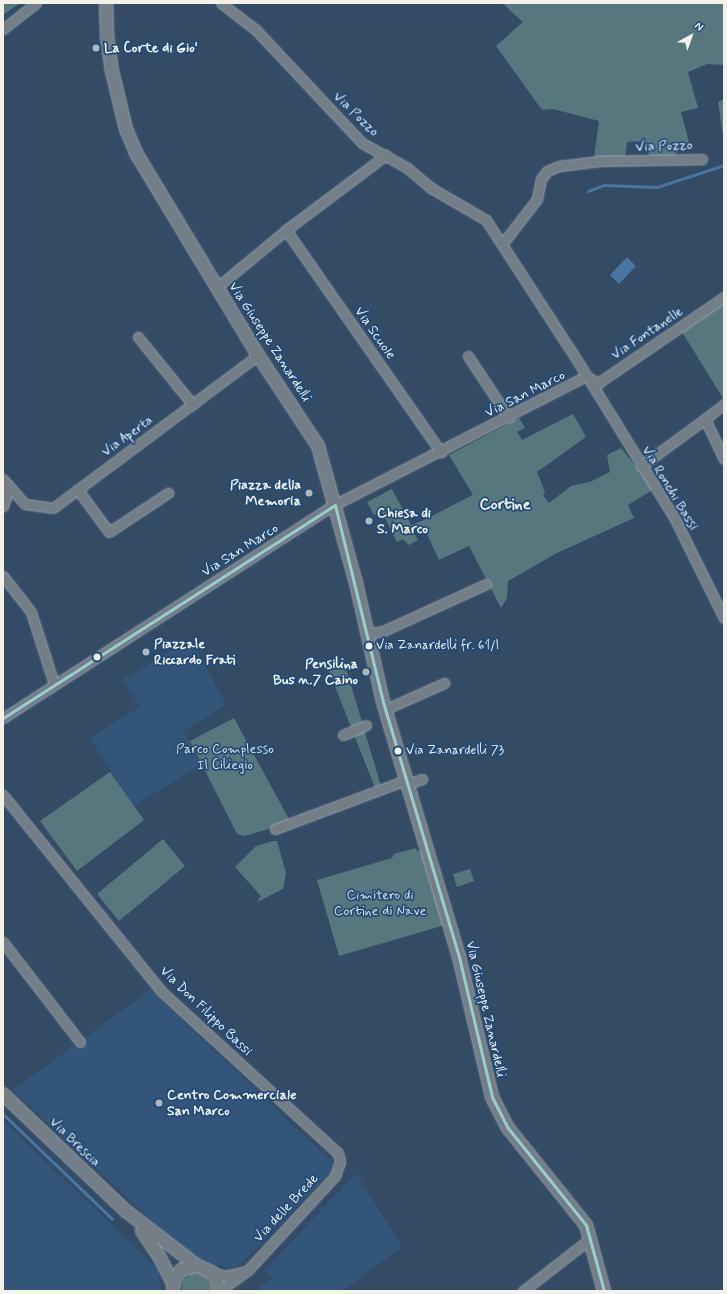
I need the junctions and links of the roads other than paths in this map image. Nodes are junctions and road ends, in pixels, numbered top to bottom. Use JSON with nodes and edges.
{"nodes":[{"id":1,"x":36,"y":3,"type":"edge"},
{"id":2,"x":106,"y":3,"type":"edge"},
{"id":3,"x":221,"y":3,"type":"edge"},
{"id":4,"x":3,"y":29,"type":"edge"},
{"id":5,"x":386,"y":155,"type":"junction"},
{"id":6,"x":702,"y":159,"type":"dead end"},
{"id":7,"x":286,"y":230,"type":"junction"},
{"id":8,"x":503,"y":243,"type":"junction"},
{"id":9,"x":216,"y":288,"type":"junction"},
{"id":10,"x":724,"y":297,"type":"edge"},
{"id":11,"x":138,"y":337,"type":"dead end"},
{"id":12,"x":258,"y":355,"type":"junction"},
{"id":13,"x":468,"y":356,"type":"dead end"},
{"id":14,"x":586,"y":376,"type":"junction"},
{"id":15,"x":724,"y":404,"type":"edge"},
{"id":16,"x":193,"y":405,"type":"junction"},
{"id":17,"x":509,"y":418,"type":"junction"},
{"id":18,"x":705,"y":419,"type":"junction"},
{"id":19,"x":441,"y":452,"type":"junction"},
{"id":20,"x":724,"y":459,"type":"edge"},
{"id":21,"x":641,"y":466,"type":"junction"},
{"id":22,"x":3,"y":478,"type":"edge"},
{"id":23,"x":78,"y":490,"type":"junction"},
{"id":24,"x":5,"y":491,"type":"edge"},
{"id":25,"x":168,"y":492,"type":"dead end"},
{"id":26,"x":335,"y":505,"type":"junction"},
{"id":27,"x":3,"y":506,"type":"edge"},
{"id":28,"x":3,"y":576,"type":"edge"},
{"id":29,"x":486,"y":584,"type":"dead end"},
{"id":30,"x":724,"y":618,"type":"edge"},
{"id":31,"x":366,"y":634,"type":"junction"},
{"id":32,"x":444,"y":683,"type":"dead end"},
{"id":33,"x":54,"y":684,"type":"junction"},
{"id":34,"x":386,"y":709,"type":"junction"},
{"id":35,"x":3,"y":718,"type":"edge"},
{"id":36,"x":366,"y":725,"type":"dead end"},
{"id":37,"x":343,"y":735,"type":"dead end"},
{"id":38,"x":422,"y":779,"type":"dead end"},
{"id":39,"x":407,"y":782,"type":"junction"},
{"id":40,"x":3,"y":795,"type":"edge"},
{"id":41,"x":275,"y":829,"type":"dead end"},
{"id":42,"x":3,"y":942,"type":"edge"},
{"id":43,"x":80,"y":1042,"type":"dead end"},
{"id":44,"x":3,"y":1094,"type":"edge"},
{"id":45,"x":340,"y":1162,"type":"joint"},
{"id":46,"x":126,"y":1211,"type":"junction"},
{"id":47,"x":591,"y":1238,"type":"junction"},
{"id":48,"x":196,"y":1265,"type":"junction"},
{"id":49,"x":248,"y":1270,"type":"junction"},
{"id":50,"x":212,"y":1272,"type":"junction"},
{"id":51,"x":173,"y":1288,"type":"edge"},
{"id":52,"x":219,"y":1291,"type":"edge"},
{"id":53,"x":523,"y":1291,"type":"edge"},
{"id":54,"x":604,"y":1291,"type":"edge"}],
"edges":[{"from":1,"to":4,"type":"street"},
{"from":2,"to":9,"type":"street","name":"Via Giuseppe Zanardelli"},
{"from":3,"to":5,"type":"street","name":"Via Pozzo"},
{"from":5,"to":7,"type":"street"},
{"from":5,"to":8,"type":"street","name":"Via Pozzo"},
{"from":6,"to":8,"type":"street","name":"Via Pozzo"},
{"from":7,"to":9,"type":"street"},
{"from":7,"to":19,"type":"street","name":"Via Scuole"},
{"from":8,"to":14,"type":"street","name":"Via Pozzo"},
{"from":9,"to":12,"type":"street","name":"Via Giuseppe Zanardelli"},
{"from":10,"to":14,"type":"street","name":"Via Fontanelle"},
{"from":11,"to":16,"type":"street"},
{"from":12,"to":16,"type":"street","name":"Via Aperta"},
{"from":12,"to":26,"type":"street","name":"Via Giuseppe Zanardelli"},
{"from":13,"to":17,"type":"street"},
{"from":14,"to":17,"type":"street","name":"Via San Marco"},
{"from":14,"to":21,"type":"street","name":"Via Ronchi Bassi"},
{"from":15,"to":18,"type":"street"},
{"from":16,"to":23,"type":"street","name":"Via Aperta"},
{"from":17,"to":19,"type":"street","name":"Via San Marco"},
{"from":18,"to":20,"type":"street"},
{"from":18,"to":21,"type":"street"},
{"from":19,"to":26,"type":"street","name":"Via San Marco"},
{"from":21,"to":30,"type":"street","name":"Via Ronchi Bassi"},
{"from":22,"to":23,"type":"street","name":"Via Aperta"},
{"from":23,"to":25,"type":"street"},
{"from":24,"to":27,"type":"street"},
{"from":26,"to":31,"type":"street","name":"Via Giuseppe Zanardelli"},
{"from":26,"to":33,"type":"street","name":"Via San Marco"},
{"from":28,"to":33,"type":"street"},
{"from":29,"to":31,"type":"street"},
{"from":31,"to":34,"type":"street","name":"Via Giuseppe Zanardelli"},
{"from":32,"to":34,"type":"street"},
{"from":33,"to":35,"type":"street","name":"Via San Marco"},
{"from":34,"to":39,"type":"street","name":"Via Giuseppe Zanardelli"},
{"from":36,"to":37,"type":"street"},
{"from":38,"to":39,"type":"street"},
{"from":39,"to":41,"type":"street"},
{"from":39,"to":47,"type":"street","name":"Via Giuseppe Zanardelli"},
{"from":40,"to":45,"type":"street","name":"Via Don Filippo Bassi"},
{"from":42,"to":43,"type":"street"},
{"from":44,"to":46,"type":"street","name":"Via Brescia"},
{"from":45,"to":49,"type":"street","name":"Via delle Brede"},
{"from":46,"to":48,"type":"street","name":"Via Brescia"},
{"from":46,"to":51,"type":"street","name":"Via Brescia"},
{"from":47,"to":53,"type":"street"},
{"from":47,"to":54,"type":"street","name":"Via Giuseppe Zanardelli"},
{"from":48,"to":50,"type":"street","name":"Via Brescia"},
{"from":48,"to":51,"type":"street","name":"Via Brescia"},
{"from":49,"to":50,"type":"street"},
{"from":49,"to":52,"type":"street","name":"Via delle Brede"},
{"from":50,"to":52,"type":"street"}]}
